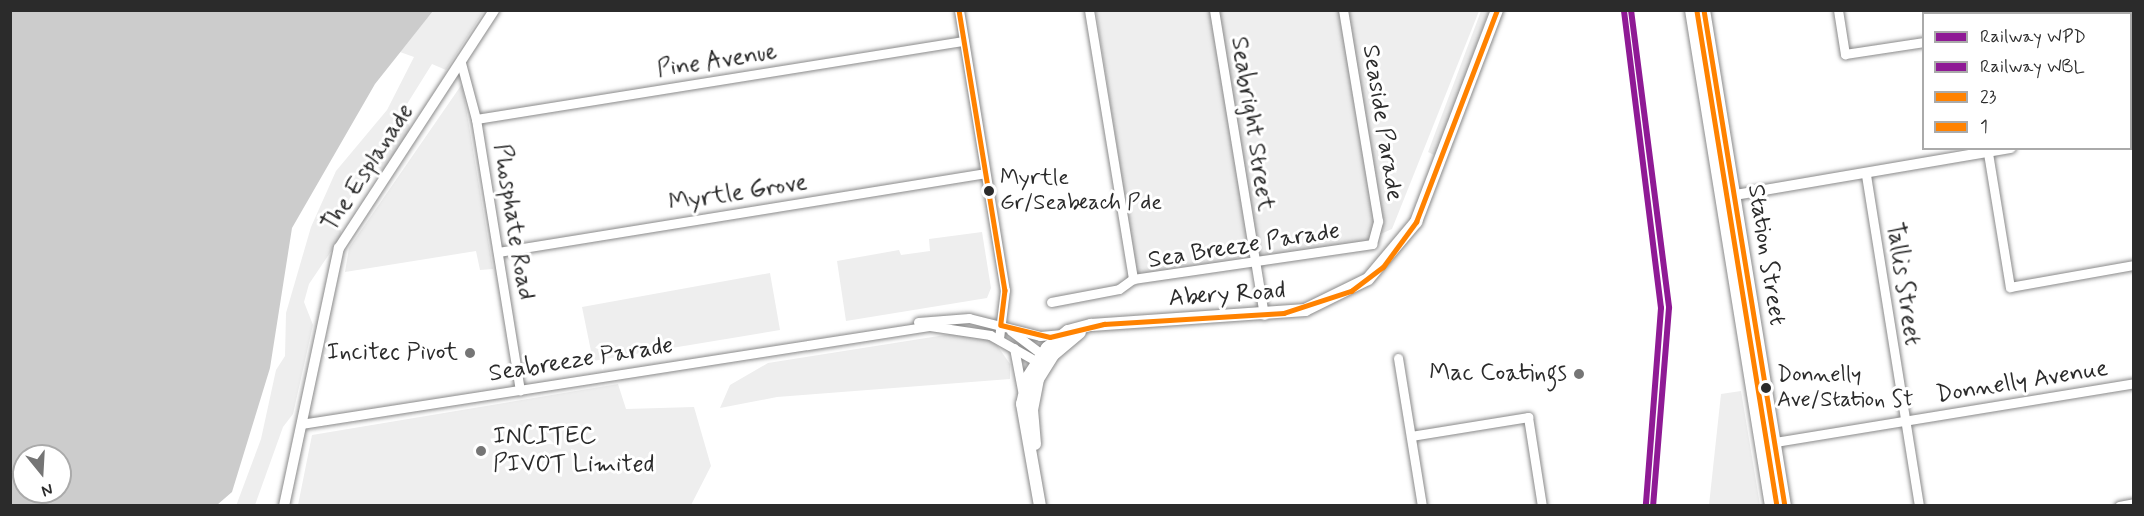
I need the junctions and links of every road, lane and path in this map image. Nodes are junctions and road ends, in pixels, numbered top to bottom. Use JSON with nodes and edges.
{"nodes":[{"id":1,"x":494,"y":10,"type":"edge"},
{"id":2,"x":959,"y":10,"type":"edge"},
{"id":3,"x":1089,"y":10,"type":"edge"},
{"id":4,"x":1214,"y":10,"type":"edge"},
{"id":5,"x":1343,"y":10,"type":"edge"},
{"id":6,"x":1497,"y":10,"type":"edge"},
{"id":7,"x":1691,"y":10,"type":"edge"},
{"id":8,"x":1704,"y":10,"type":"edge"},
{"id":9,"x":1838,"y":10,"type":"edge"},
{"id":10,"x":964,"y":41,"type":"junction"},
{"id":11,"x":1922,"y":42,"type":"edge"},
{"id":12,"x":461,"y":63,"type":"junction"},
{"id":13,"x":476,"y":119,"type":"junction"},
{"id":14,"x":2002,"y":150,"type":"edge"},
{"id":15,"x":1988,"y":153,"type":"junction"},
{"id":16,"x":985,"y":172,"type":"junction"},
{"id":17,"x":1866,"y":175,"type":"junction"},
{"id":18,"x":1734,"y":195,"type":"junction"},
{"id":19,"x":1720,"y":196,"type":"junction"},
{"id":20,"x":1374,"y":242,"type":"joint"},
{"id":21,"x":498,"y":252,"type":"junction"},
{"id":22,"x":1255,"y":264,"type":"junction"},
{"id":23,"x":2133,"y":265,"type":"edge"},
{"id":24,"x":1132,"y":279,"type":"junction"},
{"id":25,"x":1052,"y":302,"type":"dead end"},
{"id":26,"x":1264,"y":315,"type":"junction"},
{"id":27,"x":1104,"y":324,"type":"junction"},
{"id":28,"x":1001,"y":325,"type":"junction"},
{"id":29,"x":868,"y":333,"type":"junction"},
{"id":30,"x":1062,"y":334,"type":"junction"},
{"id":31,"x":999,"y":338,"type":"junction"},
{"id":32,"x":1011,"y":345,"type":"junction"},
{"id":33,"x":1398,"y":358,"type":"dead end"},
{"id":34,"x":1041,"y":360,"type":"junction"},
{"id":35,"x":2133,"y":383,"type":"edge"},
{"id":36,"x":520,"y":390,"type":"junction"},
{"id":37,"x":1022,"y":404,"type":"junction"},
{"id":38,"x":1905,"y":421,"type":"junction"},
{"id":39,"x":301,"y":424,"type":"junction"},
{"id":40,"x":1411,"y":436,"type":"junction"},
{"id":41,"x":1775,"y":442,"type":"junction"},
{"id":42,"x":1037,"y":490,"type":"junction"},
{"id":43,"x":2133,"y":503,"type":"edge"},
{"id":44,"x":284,"y":506,"type":"edge"},
{"id":45,"x":1040,"y":506,"type":"edge"},
{"id":46,"x":1422,"y":506,"type":"edge"},
{"id":47,"x":1542,"y":506,"type":"edge"},
{"id":48,"x":1771,"y":506,"type":"edge"},
{"id":49,"x":1785,"y":506,"type":"edge"},
{"id":50,"x":1919,"y":506,"type":"edge"},
{"id":51,"x":2119,"y":506,"type":"edge"}],
"edges":[{"from":1,"to":12,"type":"street","name":"The Esplanade"},
{"from":2,"to":10,"type":"street"},
{"from":3,"to":24,"type":"street"},
{"from":4,"to":22,"type":"street","name":"Seabright Street"},
{"from":5,"to":20,"type":"street","name":"Seaside Parade"},
{"from":6,"to":26,"type":"main road","name":"Abery Road"},
{"from":7,"to":19,"type":"main road","name":"Station Street"},
{"from":8,"to":18,"type":"main road","name":"Station Street"},
{"from":9,"to":11,"type":"street"},
{"from":10,"to":13,"type":"street","name":"Pine Avenue"},
{"from":10,"to":16,"type":"street"},
{"from":12,"to":13,"type":"street","name":"Phosphate Road"},
{"from":12,"to":39,"type":"street","name":"The Esplanade"},
{"from":13,"to":21,"type":"street","name":"Phosphate Road"},
{"from":14,"to":15,"type":"street"},
{"from":15,"to":17,"type":"street"},
{"from":15,"to":23,"type":"street"},
{"from":16,"to":21,"type":"street","name":"Myrtle Grove"},
{"from":16,"to":28,"type":"street"},
{"from":17,"to":18,"type":"street"},
{"from":17,"to":38,"type":"street","name":"Tallis Street"},
{"from":18,"to":19,"type":"main road"},
{"from":18,"to":41,"type":"main road","name":"Station Street"},
{"from":19,"to":48,"type":"main road","name":"Station Street"},
{"from":20,"to":22,"type":"street","name":"Sea Breeze Parade"},
{"from":21,"to":36,"type":"street","name":"Phosphate Road"},
{"from":22,"to":24,"type":"street","name":"Sea Breeze Parade"},
{"from":22,"to":26,"type":"street","name":"Seabright Street"},
{"from":24,"to":25,"type":"street","name":"Sea Breeze Parade"},
{"from":26,"to":27,"type":"main road","name":"Abery Road"},
{"from":27,"to":30,"type":"main road","name":"Abery Road"},
{"from":27,"to":34,"type":"main road"},
{"from":28,"to":29,"type":"street","name":"Seabreeze Parade"},
{"from":28,"to":30,"type":"street","name":"Seabreeze Parade"},
{"from":28,"to":31,"type":"street"},
{"from":28,"to":34,"type":"street","name":"Seabreeze Parade"},
{"from":29,"to":31,"type":"street","name":"Seabreeze Parade"},
{"from":29,"to":36,"type":"street","name":"Seabreeze Parade"},
{"from":30,"to":34,"type":"main road"},
{"from":31,"to":32,"type":"street","name":"Seabreeze Parade"},
{"from":32,"to":34,"type":"street","name":"Seabreeze Parade"},
{"from":32,"to":37,"type":"street"},
{"from":33,"to":40,"type":"street"},
{"from":34,"to":37,"type":"main road"},
{"from":34,"to":42,"type":"main road"},
{"from":35,"to":38,"type":"street","name":"Donnelly Avenue"},
{"from":36,"to":39,"type":"street","name":"Seabreeze Parade"},
{"from":37,"to":42,"type":"main road"},
{"from":38,"to":41,"type":"street","name":"Donnelly Avenue"},
{"from":38,"to":50,"type":"street","name":"Tallis Street"},
{"from":39,"to":44,"type":"street","name":"The Esplanade"},
{"from":40,"to":46,"type":"street"},
{"from":40,"to":47,"type":"street"},
{"from":41,"to":49,"type":"main road","name":"Station Street"},
{"from":42,"to":45,"type":"main road"},
{"from":43,"to":51,"type":"street"}]}
